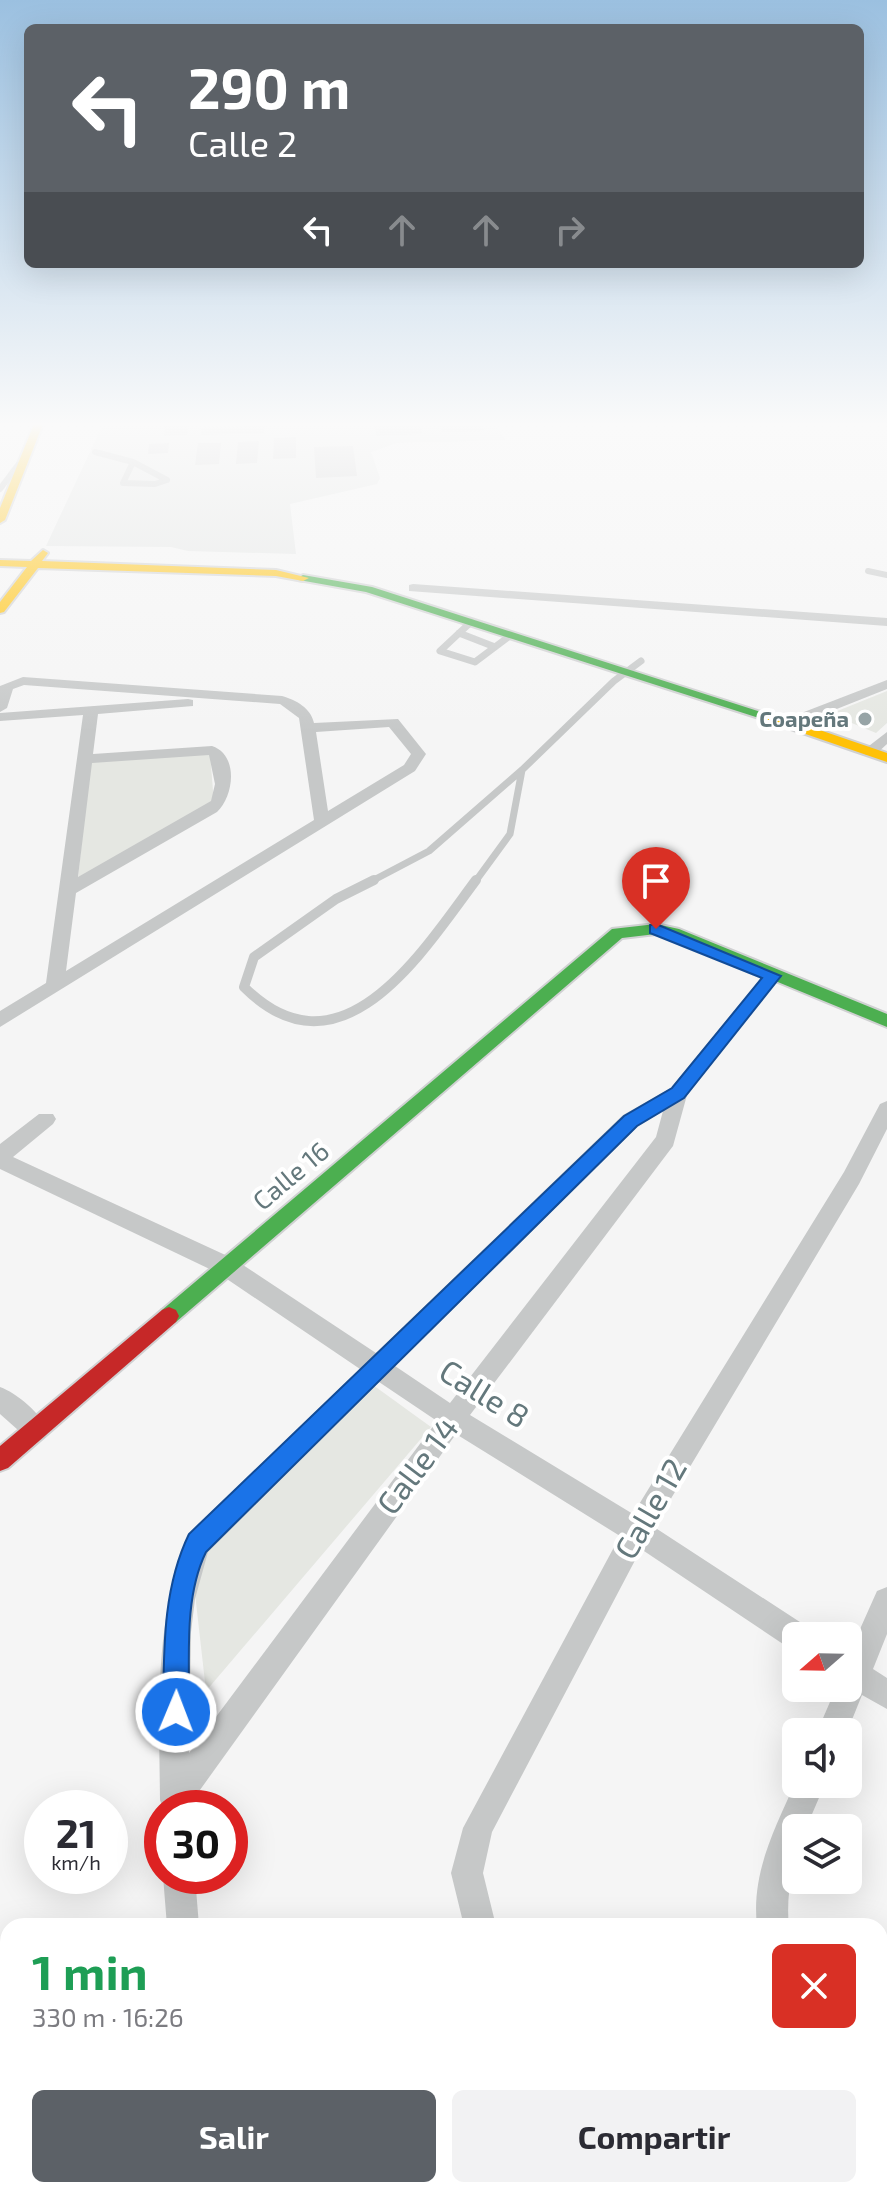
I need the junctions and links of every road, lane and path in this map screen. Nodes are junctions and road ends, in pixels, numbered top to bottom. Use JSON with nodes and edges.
{"nodes":[{"id":1,"x":0,"y":552,"type":"edge"},
{"id":2,"x":40,"y":559,"type":"junction"},
{"id":3,"x":0,"y":563,"type":"edge"},
{"id":4,"x":868,"y":571,"type":"dead end"},
{"id":5,"x":887,"y":575,"type":"edge"},
{"id":6,"x":410,"y":594,"type":"junction"},
{"id":7,"x":0,"y":610,"type":"edge"},
{"id":8,"x":887,"y":622,"type":"edge"},
{"id":9,"x":465,"y":627,"type":"junction"},
{"id":10,"x":511,"y":635,"type":"junction"},
{"id":11,"x":495,"y":647,"type":"junction"},
{"id":12,"x":635,"y":665,"type":"junction"},
{"id":13,"x":887,"y":684,"type":"edge"},
{"id":14,"x":259,"y":698,"type":"junction"},
{"id":15,"x":0,"y":708,"type":"edge"},
{"id":16,"x":91,"y":710,"type":"junction"},
{"id":17,"x":0,"y":717,"type":"edge"},
{"id":18,"x":803,"y":720,"type":"junction"},
{"id":19,"x":306,"y":728,"type":"junction"},
{"id":20,"x":882,"y":746,"type":"edge"},
{"id":21,"x":85,"y":759,"type":"junction"},
{"id":22,"x":522,"y":770,"type":"junction"},
{"id":23,"x":322,"y":822,"type":"junction"},
{"id":24,"x":68,"y":890,"type":"junction"},
{"id":25,"x":772,"y":976,"type":"junction"},
{"id":26,"x":55,"y":987,"type":"junction"},
{"id":27,"x":0,"y":1020,"type":"edge"},
{"id":28,"x":887,"y":1021,"type":"edge"},
{"id":29,"x":678,"y":1093,"type":"junction"},
{"id":30,"x":887,"y":1109,"type":"edge"},
{"id":31,"x":46,"y":1119,"type":"dead end"},
{"id":32,"x":0,"y":1158,"type":"edge"},
{"id":33,"x":226,"y":1266,"type":"junction"},
{"id":34,"x":376,"y":1367,"type":"junction"},
{"id":35,"x":0,"y":1398,"type":"edge"},
{"id":36,"x":454,"y":1419,"type":"junction"},
{"id":37,"x":36,"y":1430,"type":"junction"},
{"id":38,"x":0,"y":1460,"type":"edge"},
{"id":39,"x":637,"y":1531,"type":"junction"},
{"id":40,"x":887,"y":1601,"type":"edge"},
{"id":41,"x":782,"y":1627,"type":"edge"},
{"id":42,"x":862,"y":1652,"type":"edge"},
{"id":43,"x":862,"y":1679,"type":"edge"},
{"id":44,"x":887,"y":1695,"type":"edge"},
{"id":45,"x":175,"y":1790,"type":"edge"},
{"id":46,"x":184,"y":1790,"type":"edge"},
{"id":47,"x":804,"y":1798,"type":"edge"},
{"id":48,"x":180,"y":1894,"type":"edge"},
{"id":49,"x":182,"y":1918,"type":"edge"},
{"id":50,"x":478,"y":1918,"type":"edge"},
{"id":51,"x":771,"y":1918,"type":"edge"}],
"edges":[{"from":1,"to":2,"type":"main road"},
{"from":2,"to":3,"type":"main road"},
{"from":2,"to":6,"type":"main road"},
{"from":2,"to":7,"type":"main road"},
{"from":4,"to":5,"type":"lane"},
{"from":6,"to":8,"type":"street"},
{"from":6,"to":9,"type":"main road"},
{"from":6,"to":12,"type":"main road"},
{"from":9,"to":10,"type":"main road"},
{"from":9,"to":11,"type":"lane"},
{"from":9,"to":11,"type":"lane"},
{"from":10,"to":11,"type":"lane"},
{"from":10,"to":12,"type":"main road"},
{"from":12,"to":18,"type":"main road"},
{"from":12,"to":22,"type":"lane"},
{"from":13,"to":18,"type":"street"},
{"from":14,"to":15,"type":"street"},
{"from":14,"to":16,"type":"street"},
{"from":14,"to":19,"type":"street"},
{"from":16,"to":17,"type":"street"},
{"from":16,"to":21,"type":"street"},
{"from":18,"to":20,"type":"main road"},
{"from":19,"to":23,"type":"street"},
{"from":19,"to":23,"type":"street"},
{"from":21,"to":24,"type":"street"},
{"from":21,"to":24,"type":"street"},
{"from":22,"to":22,"type":"lane"},
{"from":23,"to":26,"type":"street"},
{"from":24,"to":26,"type":"street"},
{"from":25,"to":28,"type":"main road"},
{"from":25,"to":29,"type":"street","name":"Calle 14"},
{"from":25,"to":33,"type":"main road","name":"Calle 16"},
{"from":26,"to":27,"type":"street"},
{"from":29,"to":34,"type":"street","name":"Calle 14"},
{"from":29,"to":36,"type":"street","name":"Calle 14"},
{"from":30,"to":39,"type":"street","name":"Calle 12"},
{"from":31,"to":32,"type":"street"},
{"from":32,"to":33,"type":"street","name":"Calle 8"},
{"from":33,"to":34,"type":"street","name":"Calle 8"},
{"from":33,"to":37,"type":"main road","name":"Calle 16"},
{"from":34,"to":36,"type":"street","name":"Calle 8"},
{"from":34,"to":45,"type":"street","name":"Calle 14"},
{"from":35,"to":37,"type":"street"},
{"from":36,"to":39,"type":"street","name":"Calle 8"},
{"from":36,"to":46,"type":"street","name":"Calle 14"},
{"from":37,"to":38,"type":"main road","name":"Calle 16"},
{"from":39,"to":41,"type":"street","name":"Calle 8"},
{"from":39,"to":50,"type":"street","name":"Calle 12"},
{"from":40,"to":42,"type":"street"},
{"from":43,"to":44,"type":"street"},
{"from":47,"to":51,"type":"street"},
{"from":48,"to":49,"type":"street"}]}
